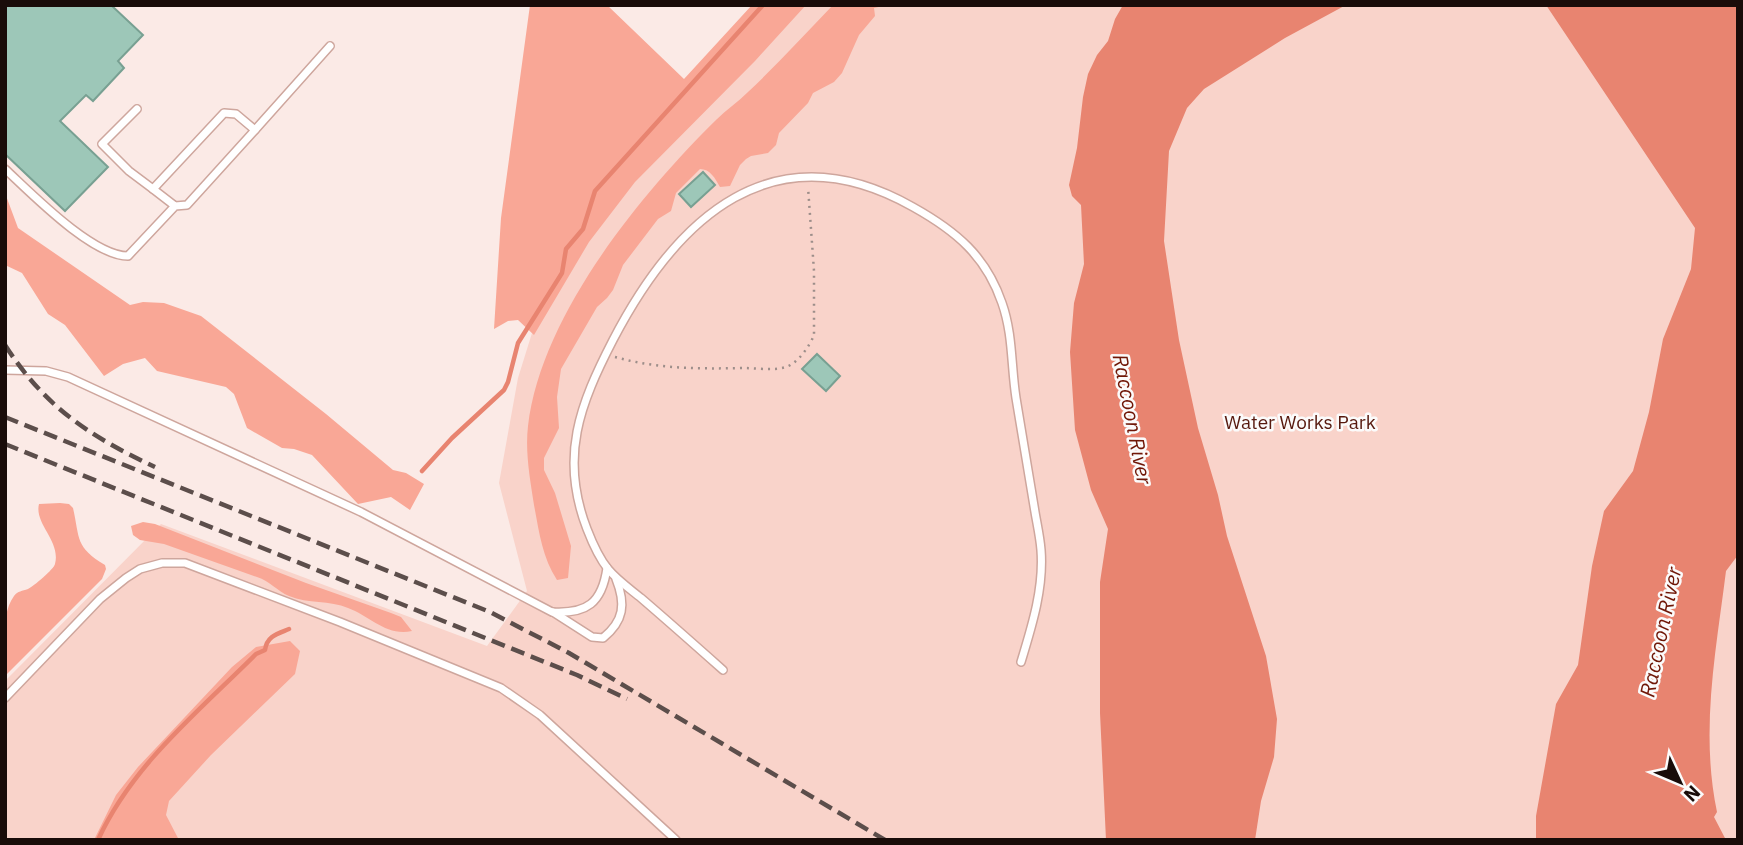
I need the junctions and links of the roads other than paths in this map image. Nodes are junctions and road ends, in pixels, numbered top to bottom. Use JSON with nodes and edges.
{"nodes":[{"id":1,"x":330,"y":46,"type":"dead end"},
{"id":2,"x":137,"y":109,"type":"dead end"},
{"id":3,"x":255,"y":130,"type":"junction"},
{"id":4,"x":5,"y":169,"type":"edge"},
{"id":5,"x":153,"y":189,"type":"junction"},
{"id":6,"x":175,"y":206,"type":"junction"},
{"id":7,"x":5,"y":370,"type":"edge"},
{"id":8,"x":607,"y":568,"type":"junction"},
{"id":9,"x":615,"y":575,"type":"junction"},
{"id":10,"x":552,"y":611,"type":"junction"},
{"id":11,"x":1021,"y":662,"type":"dead end"},
{"id":12,"x":723,"y":670,"type":"dead end"},
{"id":13,"x":5,"y":698,"type":"edge"},
{"id":14,"x":676,"y":840,"type":"edge"}],
"edges":[{"from":1,"to":3,"type":"lane"},
{"from":2,"to":5,"type":"lane"},
{"from":3,"to":5,"type":"lane"},
{"from":3,"to":6,"type":"lane"},
{"from":4,"to":6,"type":"lane"},
{"from":5,"to":6,"type":"lane"},
{"from":7,"to":10,"type":"lane"},
{"from":8,"to":9,"type":"lane"},
{"from":8,"to":10,"type":"lane"},
{"from":8,"to":11,"type":"lane"},
{"from":9,"to":10,"type":"lane"},
{"from":9,"to":12,"type":"lane"},
{"from":13,"to":14,"type":"lane"}]}
